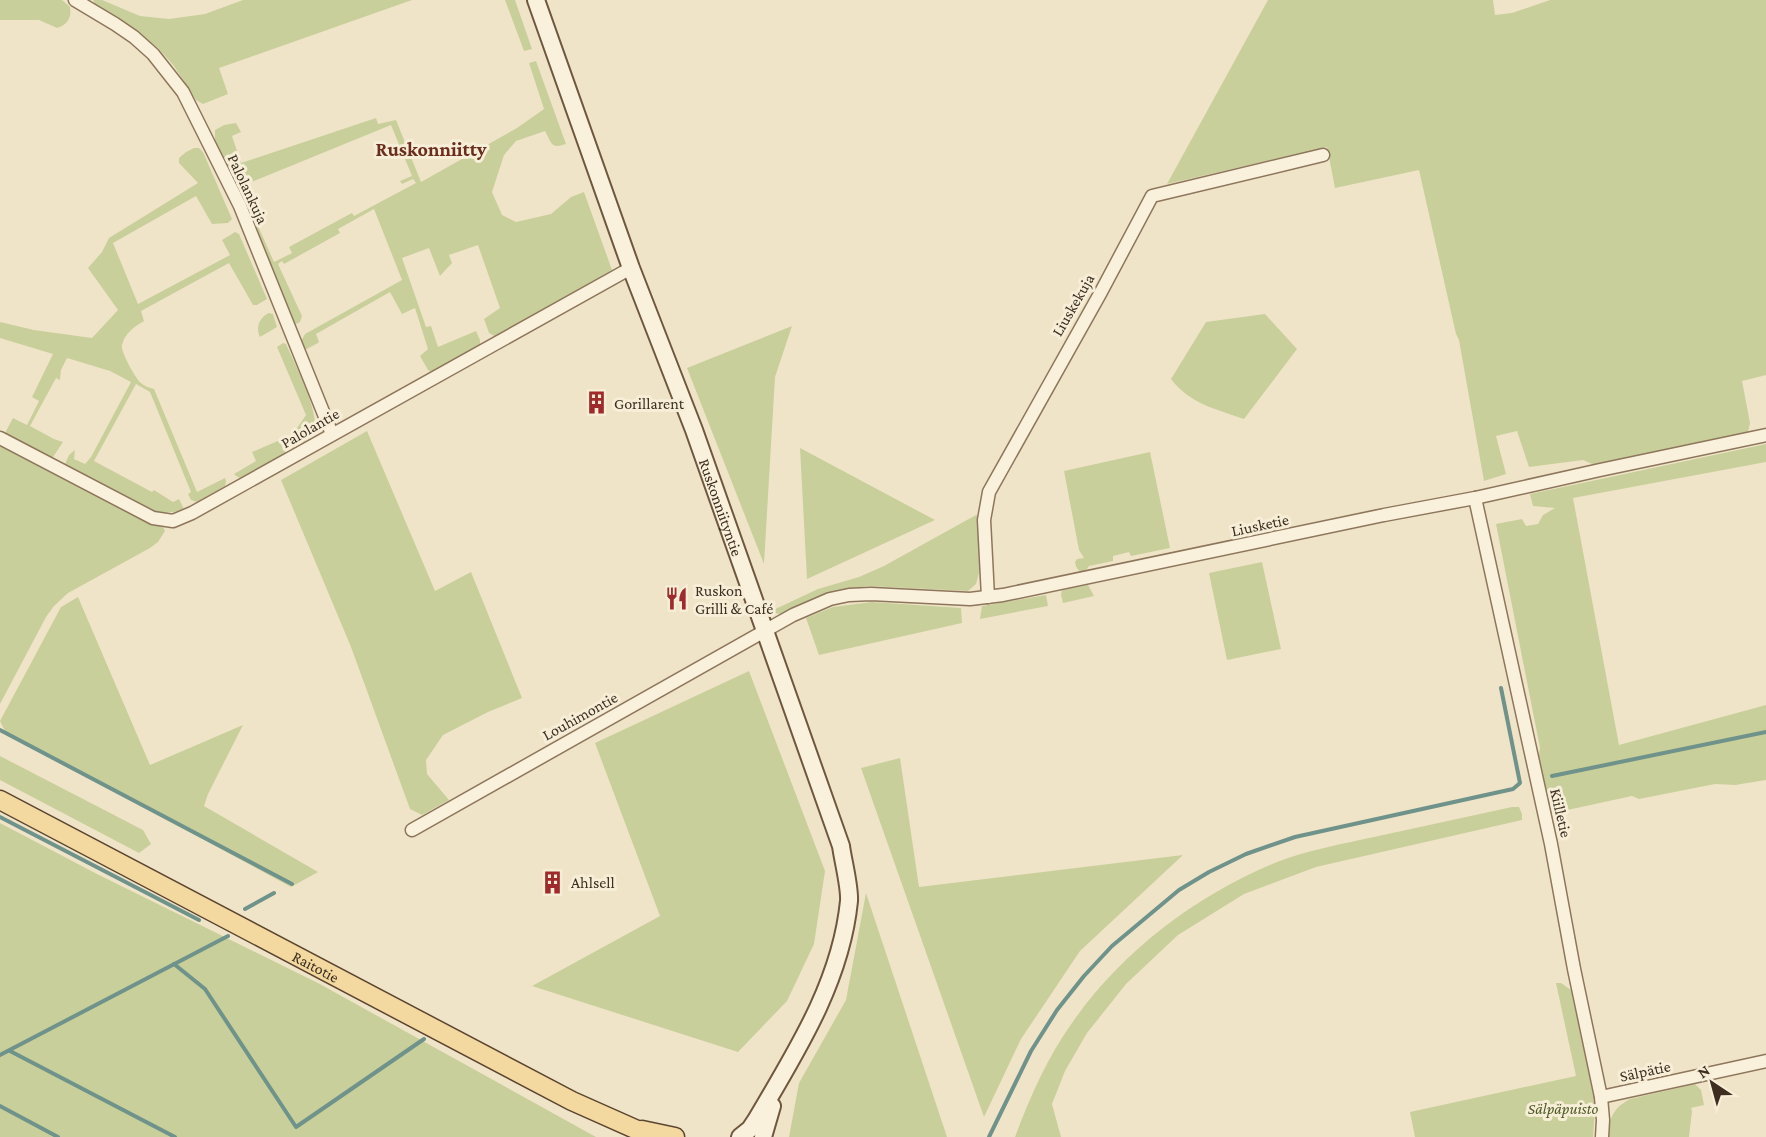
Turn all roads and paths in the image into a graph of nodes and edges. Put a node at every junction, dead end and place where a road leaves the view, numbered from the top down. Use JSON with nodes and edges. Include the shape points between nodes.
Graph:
{"nodes":[{"id":1,"x":75,"y":0,"type":"edge"},
{"id":2,"x":536,"y":0,"type":"edge"},
{"id":3,"x":1323,"y":155,"type":"dead end"},
{"id":4,"x":632,"y":268,"type":"junction"},
{"id":5,"x":332,"y":434,"type":"junction"},
{"id":6,"x":1766,"y":435,"type":"edge"},
{"id":7,"x":0,"y":438,"type":"edge"},
{"id":8,"x":1475,"y":498,"type":"junction"},
{"id":9,"x":988,"y":597,"type":"junction"},
{"id":10,"x":764,"y":631,"type":"junction"},
{"id":11,"x":0,"y":800,"type":"edge"},
{"id":12,"x":412,"y":830,"type":"dead end"},
{"id":13,"x":1766,"y":1061,"type":"edge"},
{"id":14,"x":778,"y":1082,"type":"junction"},
{"id":15,"x":1601,"y":1097,"type":"junction"},
{"id":16,"x":634,"y":1128,"type":"junction"},
{"id":17,"x":653,"y":1137,"type":"edge"},
{"id":18,"x":675,"y":1137,"type":"edge"},
{"id":19,"x":740,"y":1137,"type":"edge"},
{"id":20,"x":763,"y":1137,"type":"edge"},
{"id":21,"x":1602,"y":1137,"type":"edge"}],
"edges":[{"from":1,"to":5,"type":"street","name":"Palolankuja","via":[[134,37],[183,92],[240,206]]},
{"from":2,"to":4,"type":"street","name":"Ruskonniityntie"},
{"from":3,"to":9,"type":"street","name":"Liuskekuja","via":[[1152,196],[989,492],[984,520]]},
{"from":4,"to":5,"type":"street","name":"Palolantie"},
{"from":4,"to":10,"type":"street","name":"Ruskonniityntie"},
{"from":5,"to":7,"type":"street","name":"Palolantie","via":[[173,521],[153,518]]},
{"from":6,"to":8,"type":"street","name":"Liusketie"},
{"from":8,"to":9,"type":"street","name":"Liusketie"},
{"from":8,"to":15,"type":"street","name":"Kiilletie","via":[[1551,844]]},
{"from":9,"to":10,"type":"street","name":"Liusketie","via":[[849,595],[830,599]]},
{"from":10,"to":12,"type":"street","name":"Louhimontie"},
{"from":10,"to":14,"type":"street","name":"Ruskonniityntie","via":[[841,846],[849,898],[839,954],[831,975],[815,1016]]},
{"from":11,"to":16,"type":"main road","name":"Raitotie","via":[[572,1101]]},
{"from":13,"to":15,"type":"street","name":"Sälpätie"},
{"from":14,"to":19,"type":"street","name":"Ruskonniityntie","via":[[750,1129]]},
{"from":14,"to":20,"type":"street","name":"Ruskonniityntie"},
{"from":15,"to":21,"type":"street","name":"Kiilletie"},
{"from":16,"to":17,"type":"main road","name":"Raitotie"},
{"from":16,"to":18,"type":"main road","name":"Raitotie"}]}
